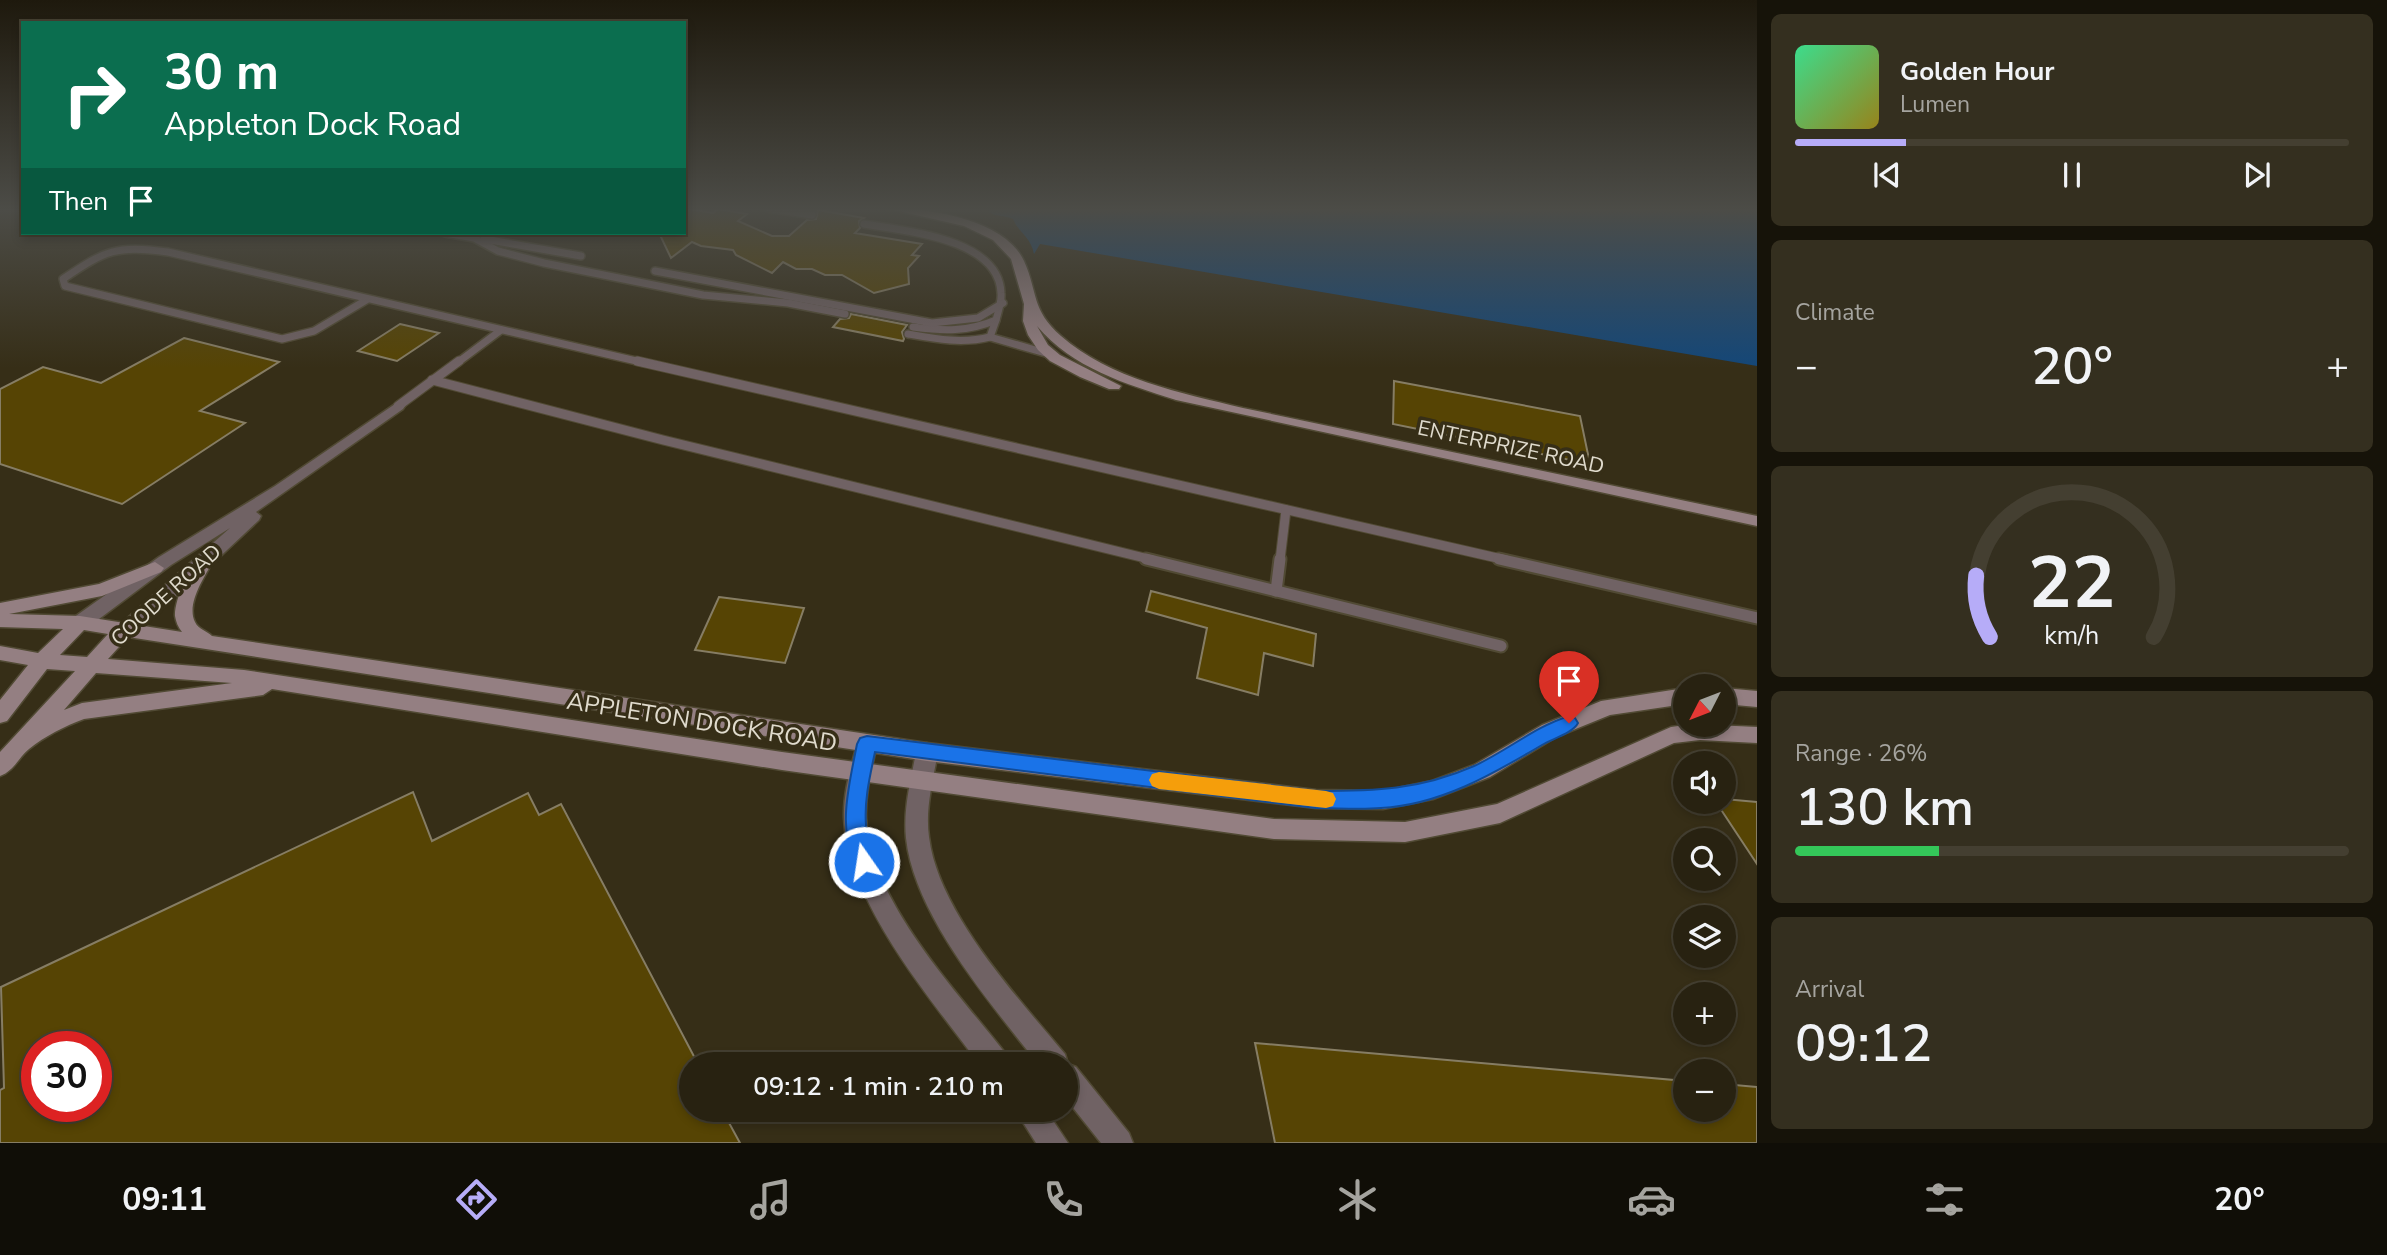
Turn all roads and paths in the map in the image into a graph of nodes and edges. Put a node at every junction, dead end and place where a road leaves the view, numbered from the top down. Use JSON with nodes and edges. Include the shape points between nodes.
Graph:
{"nodes":[{"id":1,"x":89,"y":261,"type":"edge"},
{"id":2,"x":202,"y":261,"type":"edge"},
{"id":3,"x":538,"y":261,"type":"edge"},
{"id":4,"x":986,"y":261,"type":"edge"},
{"id":5,"x":1017,"y":261,"type":"edge"},
{"id":6,"x":652,"y":274,"type":"dead end"},
{"id":7,"x":368,"y":299,"type":"junction"},
{"id":8,"x":1003,"y":303,"type":"junction"},
{"id":9,"x":1030,"y":304,"type":"junction"},
{"id":10,"x":842,"y":316,"type":"dead end"},
{"id":11,"x":996,"y":320,"type":"junction"},
{"id":12,"x":501,"y":330,"type":"junction"},
{"id":13,"x":990,"y":337,"type":"junction"},
{"id":14,"x":1049,"y":354,"type":"junction"},
{"id":15,"x":432,"y":380,"type":"junction"},
{"id":16,"x":398,"y":406,"type":"joint"},
{"id":17,"x":1256,"y":414,"type":"junction"},
{"id":18,"x":281,"y":489,"type":"junction"},
{"id":19,"x":1286,"y":510,"type":"junction"},
{"id":20,"x":1757,"y":521,"type":"edge"},
{"id":21,"x":203,"y":563,"type":"junction"},
{"id":22,"x":155,"y":568,"type":"junction"},
{"id":23,"x":1276,"y":591,"type":"junction"},
{"id":24,"x":0,"y":609,"type":"edge"},
{"id":25,"x":1757,"y":618,"type":"edge"},
{"id":26,"x":0,"y":620,"type":"edge"},
{"id":27,"x":80,"y":623,"type":"junction"},
{"id":28,"x":123,"y":630,"type":"junction"},
{"id":29,"x":208,"y":641,"type":"junction"},
{"id":30,"x":1501,"y":646,"type":"dead end"},
{"id":31,"x":0,"y":653,"type":"edge"},
{"id":32,"x":42,"y":661,"type":"junction"},
{"id":33,"x":92,"y":666,"type":"junction"},
{"id":34,"x":298,"y":686,"type":"junction"},
{"id":35,"x":1736,"y":697,"type":"edge"},
{"id":36,"x":1673,"y":698,"type":"edge"},
{"id":37,"x":1757,"y":699,"type":"edge"},
{"id":38,"x":0,"y":715,"type":"edge"},
{"id":39,"x":1757,"y":735,"type":"edge"},
{"id":40,"x":24,"y":742,"type":"junction"},
{"id":41,"x":867,"y":744,"type":"junction"},
{"id":42,"x":927,"y":752,"type":"junction"},
{"id":43,"x":0,"y":767,"type":"edge"},
{"id":44,"x":861,"y":772,"type":"junction"},
{"id":45,"x":922,"y":781,"type":"junction"},
{"id":46,"x":987,"y":1052,"type":"edge"},
{"id":47,"x":1046,"y":1052,"type":"edge"},
{"id":48,"x":1078,"y":1092,"type":"edge"},
{"id":49,"x":1038,"y":1122,"type":"edge"},
{"id":50,"x":1054,"y":1143,"type":"edge"},
{"id":51,"x":1119,"y":1143,"type":"edge"}],
"edges":[{"from":1,"to":7,"type":"lane","via":[[63,279],[65,286],[282,339],[314,331]]},
{"from":2,"to":7,"type":"lane"},
{"from":3,"to":10,"type":"lane","via":[[702,295]]},
{"from":4,"to":8,"type":"lane","via":[[1000,278]]},
{"from":5,"to":9,"type":"street","name":"ENTERPRIZE ROAD"},
{"from":6,"to":8,"type":"lane","via":[[932,323],[964,323],[989,316]]},
{"from":7,"to":12,"type":"lane"},
{"from":8,"to":11,"type":"lane"},
{"from":9,"to":14,"type":"street","name":"ENTERPRIZE ROAD","via":[[1027,318],[1032,334]]},
{"from":9,"to":17,"type":"street","name":"ENTERPRIZE ROAD","via":[[1060,341],[1087,362],[1143,384]]},
{"from":11,"to":13,"type":"lane"},
{"from":11,"to":13,"type":"lane","via":[[973,331],[910,330],[946,341],[975,342]]},
{"from":12,"to":15,"type":"lane"},
{"from":12,"to":19,"type":"lane"},
{"from":13,"to":14,"type":"lane"},
{"from":14,"to":17,"type":"street","name":"ENTERPRIZE ROAD","via":[[1076,372],[1120,388]]},
{"from":15,"to":16,"type":"lane"},
{"from":15,"to":23,"type":"lane"},
{"from":16,"to":18,"type":"street","name":"COODE ROAD"},
{"from":17,"to":20,"type":"street","name":"ENTERPRIZE ROAD"},
{"from":18,"to":21,"type":"street","name":"COODE ROAD"},
{"from":18,"to":22,"type":"street","name":"COODE ROAD"},
{"from":19,"to":23,"type":"lane"},
{"from":19,"to":25,"type":"lane"},
{"from":21,"to":28,"type":"street","name":"COODE ROAD"},
{"from":21,"to":29,"type":"street","via":[[183,609],[184,623],[193,635]]},
{"from":22,"to":24,"type":"street","via":[[102,590]]},
{"from":22,"to":27,"type":"street","name":"COODE ROAD"},
{"from":23,"to":30,"type":"lane"},
{"from":26,"to":27,"type":"street","name":"APPLETON DOCK ROAD"},
{"from":27,"to":28,"type":"street","name":"APPLETON DOCK ROAD"},
{"from":27,"to":32,"type":"street","name":"COODE ROAD"},
{"from":28,"to":29,"type":"street","name":"APPLETON DOCK ROAD"},
{"from":28,"to":33,"type":"street","name":"COODE ROAD"},
{"from":29,"to":41,"type":"street","name":"APPLETON DOCK ROAD"},
{"from":31,"to":32,"type":"street","name":"APPLETON DOCK ROAD"},
{"from":32,"to":33,"type":"street","name":"APPLETON DOCK ROAD"},
{"from":32,"to":38,"type":"street","name":"COODE ROAD"},
{"from":33,"to":34,"type":"street","name":"APPLETON DOCK ROAD","via":[[244,677]]},
{"from":33,"to":40,"type":"street","name":"COODE ROAD"},
{"from":34,"to":40,"type":"street","via":[[246,688],[82,711]]},
{"from":34,"to":44,"type":"street","name":"APPLETON DOCK ROAD"},
{"from":35,"to":37,"type":"street"},
{"from":36,"to":42,"type":"street","name":"APPLETON DOCK ROAD","via":[[1608,707],[1549,731],[1482,771],[1433,790],[1383,800],[1316,799]]},
{"from":39,"to":45,"type":"street","name":"APPLETON DOCK ROAD","via":[[1700,732],[1671,736],[1500,813],[1405,832],[1274,829]]},
{"from":40,"to":43,"type":"street","name":"COODE ROAD"},
{"from":41,"to":42,"type":"street","name":"APPLETON DOCK ROAD"},
{"from":41,"to":44,"type":"street"},
{"from":42,"to":45,"type":"street"},
{"from":44,"to":45,"type":"street","name":"APPLETON DOCK ROAD"},
{"from":44,"to":46,"type":"street","via":[[855,827],[884,908]]},
{"from":45,"to":47,"type":"street","via":[[918,847],[932,885],[956,932]]},
{"from":48,"to":51,"type":"street"},
{"from":49,"to":50,"type":"street"}]}
